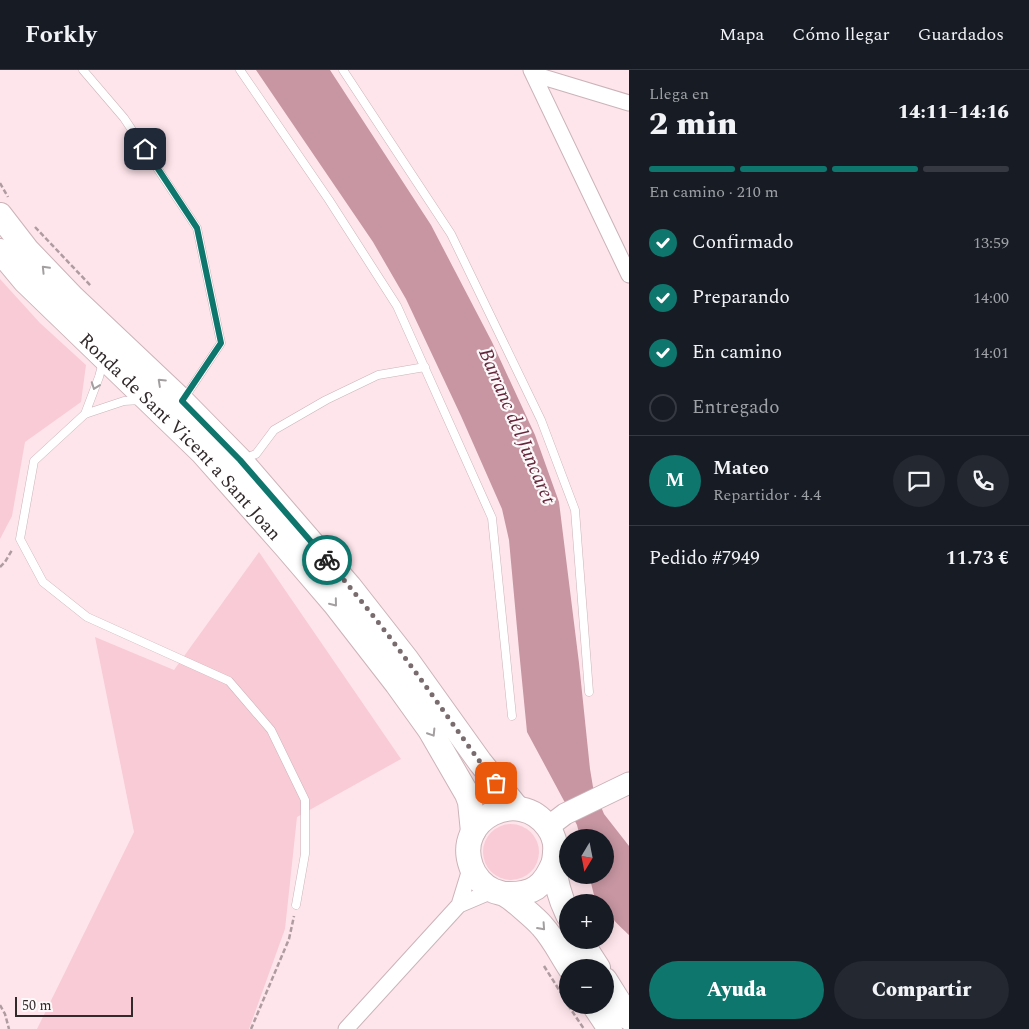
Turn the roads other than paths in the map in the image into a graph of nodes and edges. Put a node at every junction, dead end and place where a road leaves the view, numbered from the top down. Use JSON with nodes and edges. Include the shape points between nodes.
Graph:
{"nodes":[{"id":1,"x":83,"y":70,"type":"edge"},
{"id":2,"x":240,"y":70,"type":"edge"},
{"id":3,"x":343,"y":70,"type":"edge"},
{"id":4,"x":532,"y":72,"type":"edge"},
{"id":5,"x":629,"y":103,"type":"edge"},
{"id":6,"x":0,"y":216,"type":"edge"},
{"id":7,"x":0,"y":251,"type":"edge"},
{"id":8,"x":629,"y":275,"type":"edge"},
{"id":9,"x":104,"y":357,"type":"junction"},
{"id":10,"x":424,"y":367,"type":"junction"},
{"id":11,"x":148,"y":400,"type":"junction"},
{"id":12,"x":182,"y":401,"type":"junction"},
{"id":13,"x":85,"y":414,"type":"junction"},
{"id":14,"x":240,"y":460,"type":"junction"},
{"id":15,"x":589,"y":692,"type":"dead end"},
{"id":16,"x":512,"y":716,"type":"dead end"},
{"id":17,"x":629,"y":783,"type":"edge"},
{"id":18,"x":517,"y":808,"type":"junction"},
{"id":19,"x":556,"y":820,"type":"junction"},
{"id":20,"x":473,"y":832,"type":"junction"},
{"id":21,"x":554,"y":862,"type":"junction"},
{"id":22,"x":471,"y":866,"type":"junction"},
{"id":23,"x":499,"y":893,"type":"junction"},
{"id":24,"x":559,"y":896,"type":"edge"},
{"id":25,"x":296,"y":905,"type":"road end"},
{"id":26,"x":459,"y":905,"type":"junction"},
{"id":27,"x":564,"y":959,"type":"edge"},
{"id":28,"x":614,"y":994,"type":"edge"},
{"id":29,"x":600,"y":1014,"type":"edge"},
{"id":30,"x":629,"y":1018,"type":"edge"},
{"id":31,"x":346,"y":1029,"type":"edge"},
{"id":32,"x":610,"y":1029,"type":"edge"}],
"edges":[{"from":1,"to":12,"type":"lane","via":[[124,118],[197,228],[221,343]]},
{"from":2,"to":10,"type":"lane","via":[[397,306]]},
{"from":3,"to":15,"type":"lane","via":[[451,234],[541,420],[575,510]]},
{"from":4,"to":5,"type":"street"},
{"from":4,"to":8,"type":"street"},
{"from":12,"to":6,"type":"main road","name":"Ronda de Sant Vicent a Sant Joan","one_way":true,"via":[[73,298]]},
{"from":7,"to":9,"type":"main road","name":"Ronda de Sant Vicent a Sant Joan"},
{"from":9,"to":11,"type":"main road","name":"Ronda de Sant Vicent a Sant Joan"},
{"from":9,"to":13,"type":"lane","one_way":true},
{"from":10,"to":14,"type":"lane","via":[[378,375],[326,400],[274,430],[256,454]]},
{"from":10,"to":16,"type":"lane","via":[[492,518]]},
{"from":11,"to":13,"type":"lane","via":[[124,401]]},
{"from":11,"to":20,"type":"main road","name":"Ronda de Sant Vicent a Sant Joan","one_way":true,"via":[[202,452],[287,548],[396,684],[430,730],[467,794]]},
{"from":12,"to":14,"type":"main road","name":"Ronda de Sant Vicent a Sant Joan"},
{"from":13,"to":25,"type":"lane","via":[[34,461],[20,539],[43,582],[87,617],[229,681],[271,730],[306,800],[305,854]]},
{"from":14,"to":18,"type":"main road","name":"Ronda de Sant Vicent a Sant Joan","via":[[349,586]]},
{"from":17,"to":19,"type":"main road"},
{"from":18,"to":19,"type":"main road","name":"Ronda de Sant Vicent a Sant Joan","via":[[540,818]]},
{"from":18,"to":20,"type":"main road","via":[[491,813]]},
{"from":19,"to":21,"type":"main road"},
{"from":20,"to":22,"type":"main road","name":"Ronda de Sant Vicent a Sant Joan","via":[[468,845]]},
{"from":21,"to":23,"type":"main road","via":[[541,884],[530,891],[518,895]]},
{"from":21,"to":24,"type":"main road"},
{"from":22,"to":23,"type":"main road","via":[[481,883]]},
{"from":22,"to":26,"type":"street"},
{"from":23,"to":26,"type":"street"},
{"from":23,"to":27,"type":"main road","one_way":true,"via":[[542,926]]},
{"from":26,"to":31,"type":"street"},
{"from":28,"to":30,"type":"main road"},
{"from":29,"to":32,"type":"main road"}]}
